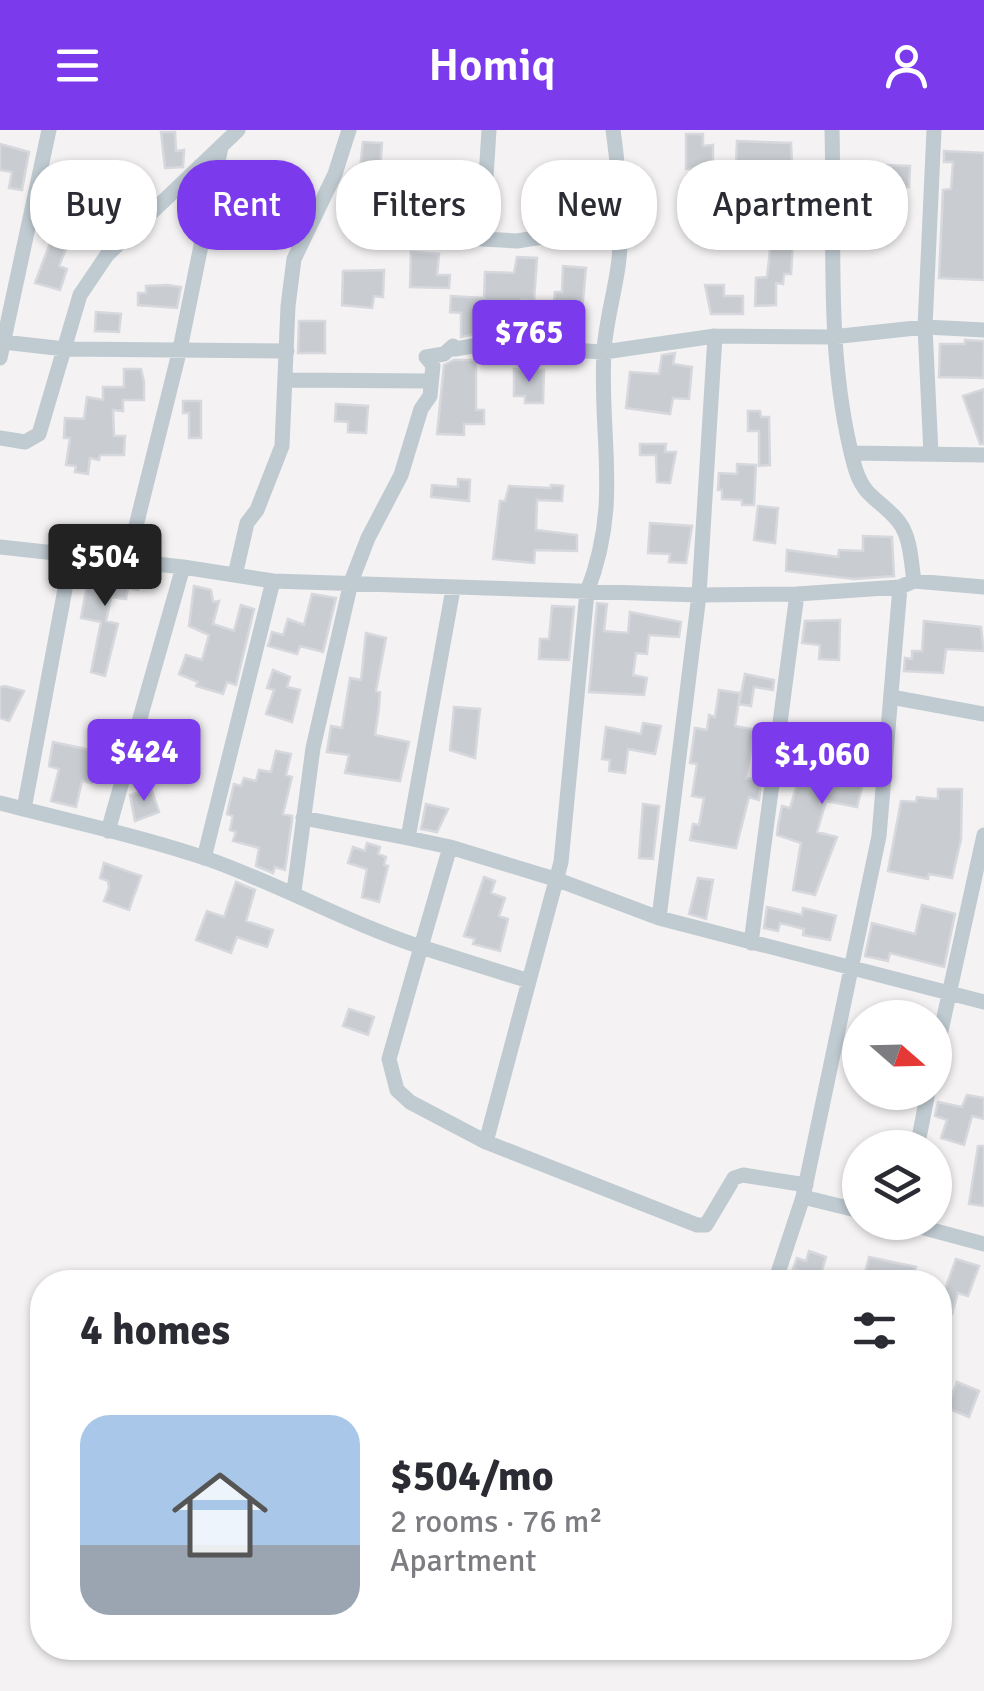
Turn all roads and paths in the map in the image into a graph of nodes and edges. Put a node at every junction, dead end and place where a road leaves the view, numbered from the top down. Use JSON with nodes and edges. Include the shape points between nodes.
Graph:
{"nodes":[{"id":1,"x":49,"y":130,"type":"edge"},
{"id":2,"x":238,"y":130,"type":"edge"},
{"id":3,"x":350,"y":130,"type":"edge"},
{"id":4,"x":489,"y":130,"type":"edge"},
{"id":5,"x":832,"y":130,"type":"edge"},
{"id":6,"x":934,"y":130,"type":"edge"},
{"id":7,"x":617,"y":134,"type":"edge"},
{"id":8,"x":222,"y":148,"type":"junction"},
{"id":9,"x":618,"y":160,"type":"edge"},
{"id":10,"x":521,"y":241,"type":"edge"},
{"id":11,"x":618,"y":250,"type":"edge"},
{"id":12,"x":925,"y":327,"type":"junction"},
{"id":13,"x":984,"y":330,"type":"edge"},
{"id":14,"x":715,"y":336,"type":"junction"},
{"id":15,"x":832,"y":337,"type":"junction"},
{"id":16,"x":66,"y":349,"type":"junction"},
{"id":17,"x":180,"y":349,"type":"junction"},
{"id":18,"x":2,"y":350,"type":"edge"},
{"id":19,"x":287,"y":352,"type":"junction"},
{"id":20,"x":604,"y":352,"type":"junction"},
{"id":21,"x":287,"y":380,"type":"junction"},
{"id":22,"x":430,"y":382,"type":"junction"},
{"id":23,"x":0,"y":438,"type":"edge"},
{"id":24,"x":851,"y":453,"type":"junction"},
{"id":25,"x":932,"y":454,"type":"junction"},
{"id":26,"x":984,"y":455,"type":"edge"},
{"id":27,"x":0,"y":548,"type":"edge"},
{"id":28,"x":71,"y":557,"type":"junction"},
{"id":29,"x":127,"y":562,"type":"junction"},
{"id":30,"x":183,"y":567,"type":"junction"},
{"id":31,"x":235,"y":574,"type":"junction"},
{"id":32,"x":273,"y":582,"type":"junction"},
{"id":33,"x":352,"y":582,"type":"junction"},
{"id":34,"x":907,"y":584,"type":"junction"},
{"id":35,"x":984,"y":587,"type":"edge"},
{"id":36,"x":453,"y":589,"type":"junction"},
{"id":37,"x":587,"y":592,"type":"junction"},
{"id":38,"x":797,"y":594,"type":"junction"},
{"id":39,"x":699,"y":596,"type":"junction"},
{"id":40,"x":891,"y":697,"type":"junction"},
{"id":41,"x":984,"y":714,"type":"edge"},
{"id":42,"x":0,"y":803,"type":"edge"},
{"id":43,"x":24,"y":809,"type":"junction"},
{"id":44,"x":303,"y":818,"type":"junction"},
{"id":45,"x":108,"y":830,"type":"junction"},
{"id":46,"x":984,"y":835,"type":"edge"},
{"id":47,"x":408,"y":838,"type":"junction"},
{"id":48,"x":450,"y":847,"type":"junction"},
{"id":49,"x":204,"y":858,"type":"junction"},
{"id":50,"x":558,"y":880,"type":"junction"},
{"id":51,"x":294,"y":892,"type":"junction"},
{"id":52,"x":659,"y":918,"type":"junction"},
{"id":53,"x":751,"y":943,"type":"junction"},
{"id":54,"x":421,"y":948,"type":"junction"},
{"id":55,"x":850,"y":970,"type":"junction"},
{"id":56,"x":529,"y":981,"type":"junction"},
{"id":57,"x":948,"y":993,"type":"junction"},
{"id":58,"x":947,"y":1000,"type":"edge"},
{"id":59,"x":984,"y":1002,"type":"edge"},
{"id":60,"x":486,"y":1142,"type":"junction"},
{"id":61,"x":804,"y":1191,"type":"junction"},
{"id":62,"x":842,"y":1205,"type":"edge"},
{"id":63,"x":952,"y":1235,"type":"edge"},
{"id":64,"x":984,"y":1244,"type":"edge"},
{"id":65,"x":779,"y":1270,"type":"edge"}],
"edges":[{"from":1,"to":18,"type":"street"},
{"from":2,"to":8,"type":"street"},
{"from":3,"to":19,"type":"street","via":[[294,260]]},
{"from":4,"to":10,"type":"street","via":[[482,239]]},
{"from":5,"to":15,"type":"street"},
{"from":6,"to":12,"type":"street"},
{"from":7,"to":9,"type":"street"},
{"from":8,"to":16,"type":"street","via":[[107,255],[80,295]]},
{"from":8,"to":17,"type":"street"},
{"from":11,"to":20,"type":"street"},
{"from":12,"to":13,"type":"street"},
{"from":12,"to":15,"type":"street"},
{"from":12,"to":25,"type":"street"},
{"from":14,"to":15,"type":"street"},
{"from":14,"to":20,"type":"street"},
{"from":14,"to":39,"type":"street"},
{"from":15,"to":24,"type":"street"},
{"from":16,"to":17,"type":"street"},
{"from":16,"to":18,"type":"street"},
{"from":16,"to":23,"type":"street","via":[[39,434],[25,442]]},
{"from":17,"to":19,"type":"street"},
{"from":17,"to":29,"type":"street"},
{"from":19,"to":21,"type":"street"},
{"from":20,"to":22,"type":"street","via":[[453,346],[426,357]]},
{"from":20,"to":37,"type":"street","via":[[608,510]]},
{"from":21,"to":22,"type":"street"},
{"from":21,"to":31,"type":"street","via":[[282,446],[247,523]]},
{"from":22,"to":33,"type":"street","via":[[401,475]]},
{"from":24,"to":25,"type":"street"},
{"from":24,"to":34,"type":"street","via":[[859,484],[907,536]]},
{"from":25,"to":26,"type":"street"},
{"from":27,"to":28,"type":"street"},
{"from":28,"to":29,"type":"street"},
{"from":28,"to":43,"type":"street"},
{"from":29,"to":30,"type":"street"},
{"from":30,"to":31,"type":"street"},
{"from":30,"to":45,"type":"street"},
{"from":31,"to":32,"type":"street"},
{"from":32,"to":33,"type":"street"},
{"from":32,"to":49,"type":"street"},
{"from":33,"to":36,"type":"street"},
{"from":33,"to":44,"type":"street"},
{"from":34,"to":35,"type":"street"},
{"from":34,"to":38,"type":"street"},
{"from":34,"to":40,"type":"street"},
{"from":36,"to":37,"type":"street"},
{"from":36,"to":47,"type":"street"},
{"from":37,"to":39,"type":"street"},
{"from":37,"to":50,"type":"street"},
{"from":38,"to":39,"type":"street"},
{"from":38,"to":53,"type":"street"},
{"from":39,"to":52,"type":"street"},
{"from":40,"to":41,"type":"street"},
{"from":40,"to":55,"type":"street","via":[[879,836]]},
{"from":42,"to":43,"type":"street"},
{"from":43,"to":45,"type":"street"},
{"from":44,"to":47,"type":"street"},
{"from":44,"to":51,"type":"street"},
{"from":45,"to":49,"type":"street"},
{"from":46,"to":57,"type":"street"},
{"from":47,"to":48,"type":"street"},
{"from":48,"to":50,"type":"street"},
{"from":48,"to":54,"type":"street"},
{"from":49,"to":51,"type":"street"},
{"from":50,"to":52,"type":"street"},
{"from":50,"to":56,"type":"street"},
{"from":51,"to":54,"type":"street"},
{"from":52,"to":53,"type":"street"},
{"from":53,"to":55,"type":"street"},
{"from":54,"to":56,"type":"street"},
{"from":54,"to":60,"type":"street","via":[[389,1059],[391,1076],[410,1102]]},
{"from":55,"to":57,"type":"street"},
{"from":55,"to":61,"type":"street"},
{"from":56,"to":60,"type":"street"},
{"from":57,"to":58,"type":"street"},
{"from":57,"to":59,"type":"street"},
{"from":60,"to":61,"type":"street","via":[[697,1225],[712,1218],[734,1178],[743,1175]]},
{"from":61,"to":62,"type":"street"},
{"from":61,"to":65,"type":"street"},
{"from":63,"to":64,"type":"street"}]}
